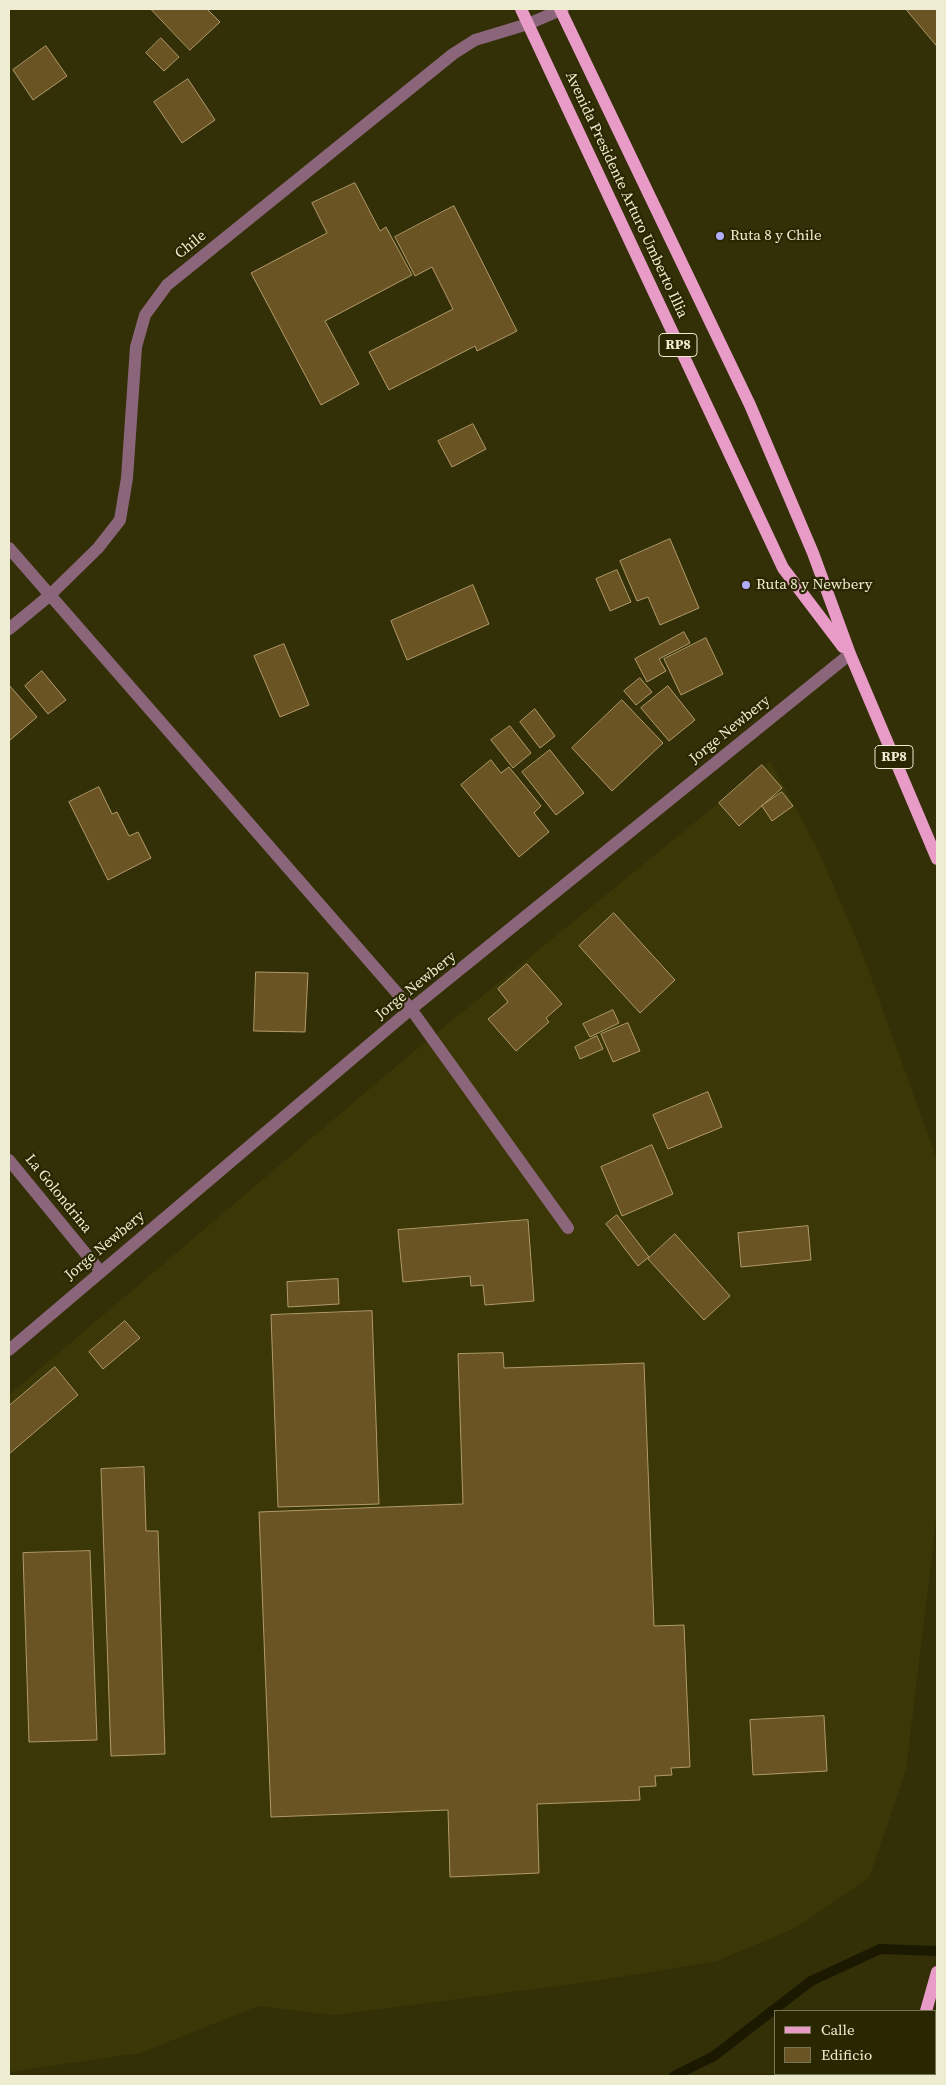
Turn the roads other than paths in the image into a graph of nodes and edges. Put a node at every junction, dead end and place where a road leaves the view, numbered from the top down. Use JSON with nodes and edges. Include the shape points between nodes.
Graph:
{"nodes":[{"id":1,"x":521,"y":9,"type":"edge"},
{"id":2,"x":561,"y":9,"type":"edge"},
{"id":3,"x":528,"y":24,"type":"junction"},
{"id":4,"x":9,"y":548,"type":"edge"},
{"id":5,"x":48,"y":596,"type":"junction"},
{"id":6,"x":9,"y":629,"type":"edge"},
{"id":7,"x":850,"y":654,"type":"junction"},
{"id":8,"x":937,"y":859,"type":"edge"},
{"id":9,"x":411,"y":1010,"type":"junction"},
{"id":10,"x":9,"y":1160,"type":"edge"},
{"id":11,"x":568,"y":1228,"type":"dead end"},
{"id":12,"x":100,"y":1271,"type":"junction"},
{"id":13,"x":9,"y":1350,"type":"edge"},
{"id":14,"x":937,"y":1972,"type":"edge"},
{"id":15,"x":926,"y":2010,"type":"edge"}],
"edges":[{"from":1,"to":3,"type":"main road","name":"Avenida Presidente Arturo Umberto Illia","number":"RP8"},
{"from":2,"to":3,"type":"street","name":"Chile"},
{"from":2,"to":7,"type":"main road","name":"Avenida Presidente Arturo Umberto Illia","number":"RP8","via":[[750,405],[813,553]]},
{"from":3,"to":5,"type":"street","name":"Chile","via":[[474,40],[453,54],[167,285],[145,315],[136,347],[127,478],[120,520],[98,548]]},
{"from":3,"to":7,"type":"main road","name":"Avenida Presidente Arturo Umberto Illia","number":"RP8","via":[[782,568]]},
{"from":4,"to":5,"type":"street"},
{"from":5,"to":6,"type":"street","name":"Chile"},
{"from":5,"to":9,"type":"street"},
{"from":7,"to":8,"type":"main road","name":"Avenida Presidente Arturo Umberto Illia","number":"RP8"},
{"from":7,"to":9,"type":"street","name":"Jorge Newbery"},
{"from":9,"to":11,"type":"street"},
{"from":9,"to":12,"type":"street","name":"Jorge Newbery"},
{"from":10,"to":12,"type":"street","name":"La Golondrina"},
{"from":12,"to":13,"type":"street","name":"Jorge Newbery"},
{"from":14,"to":15,"type":"main road"}]}
